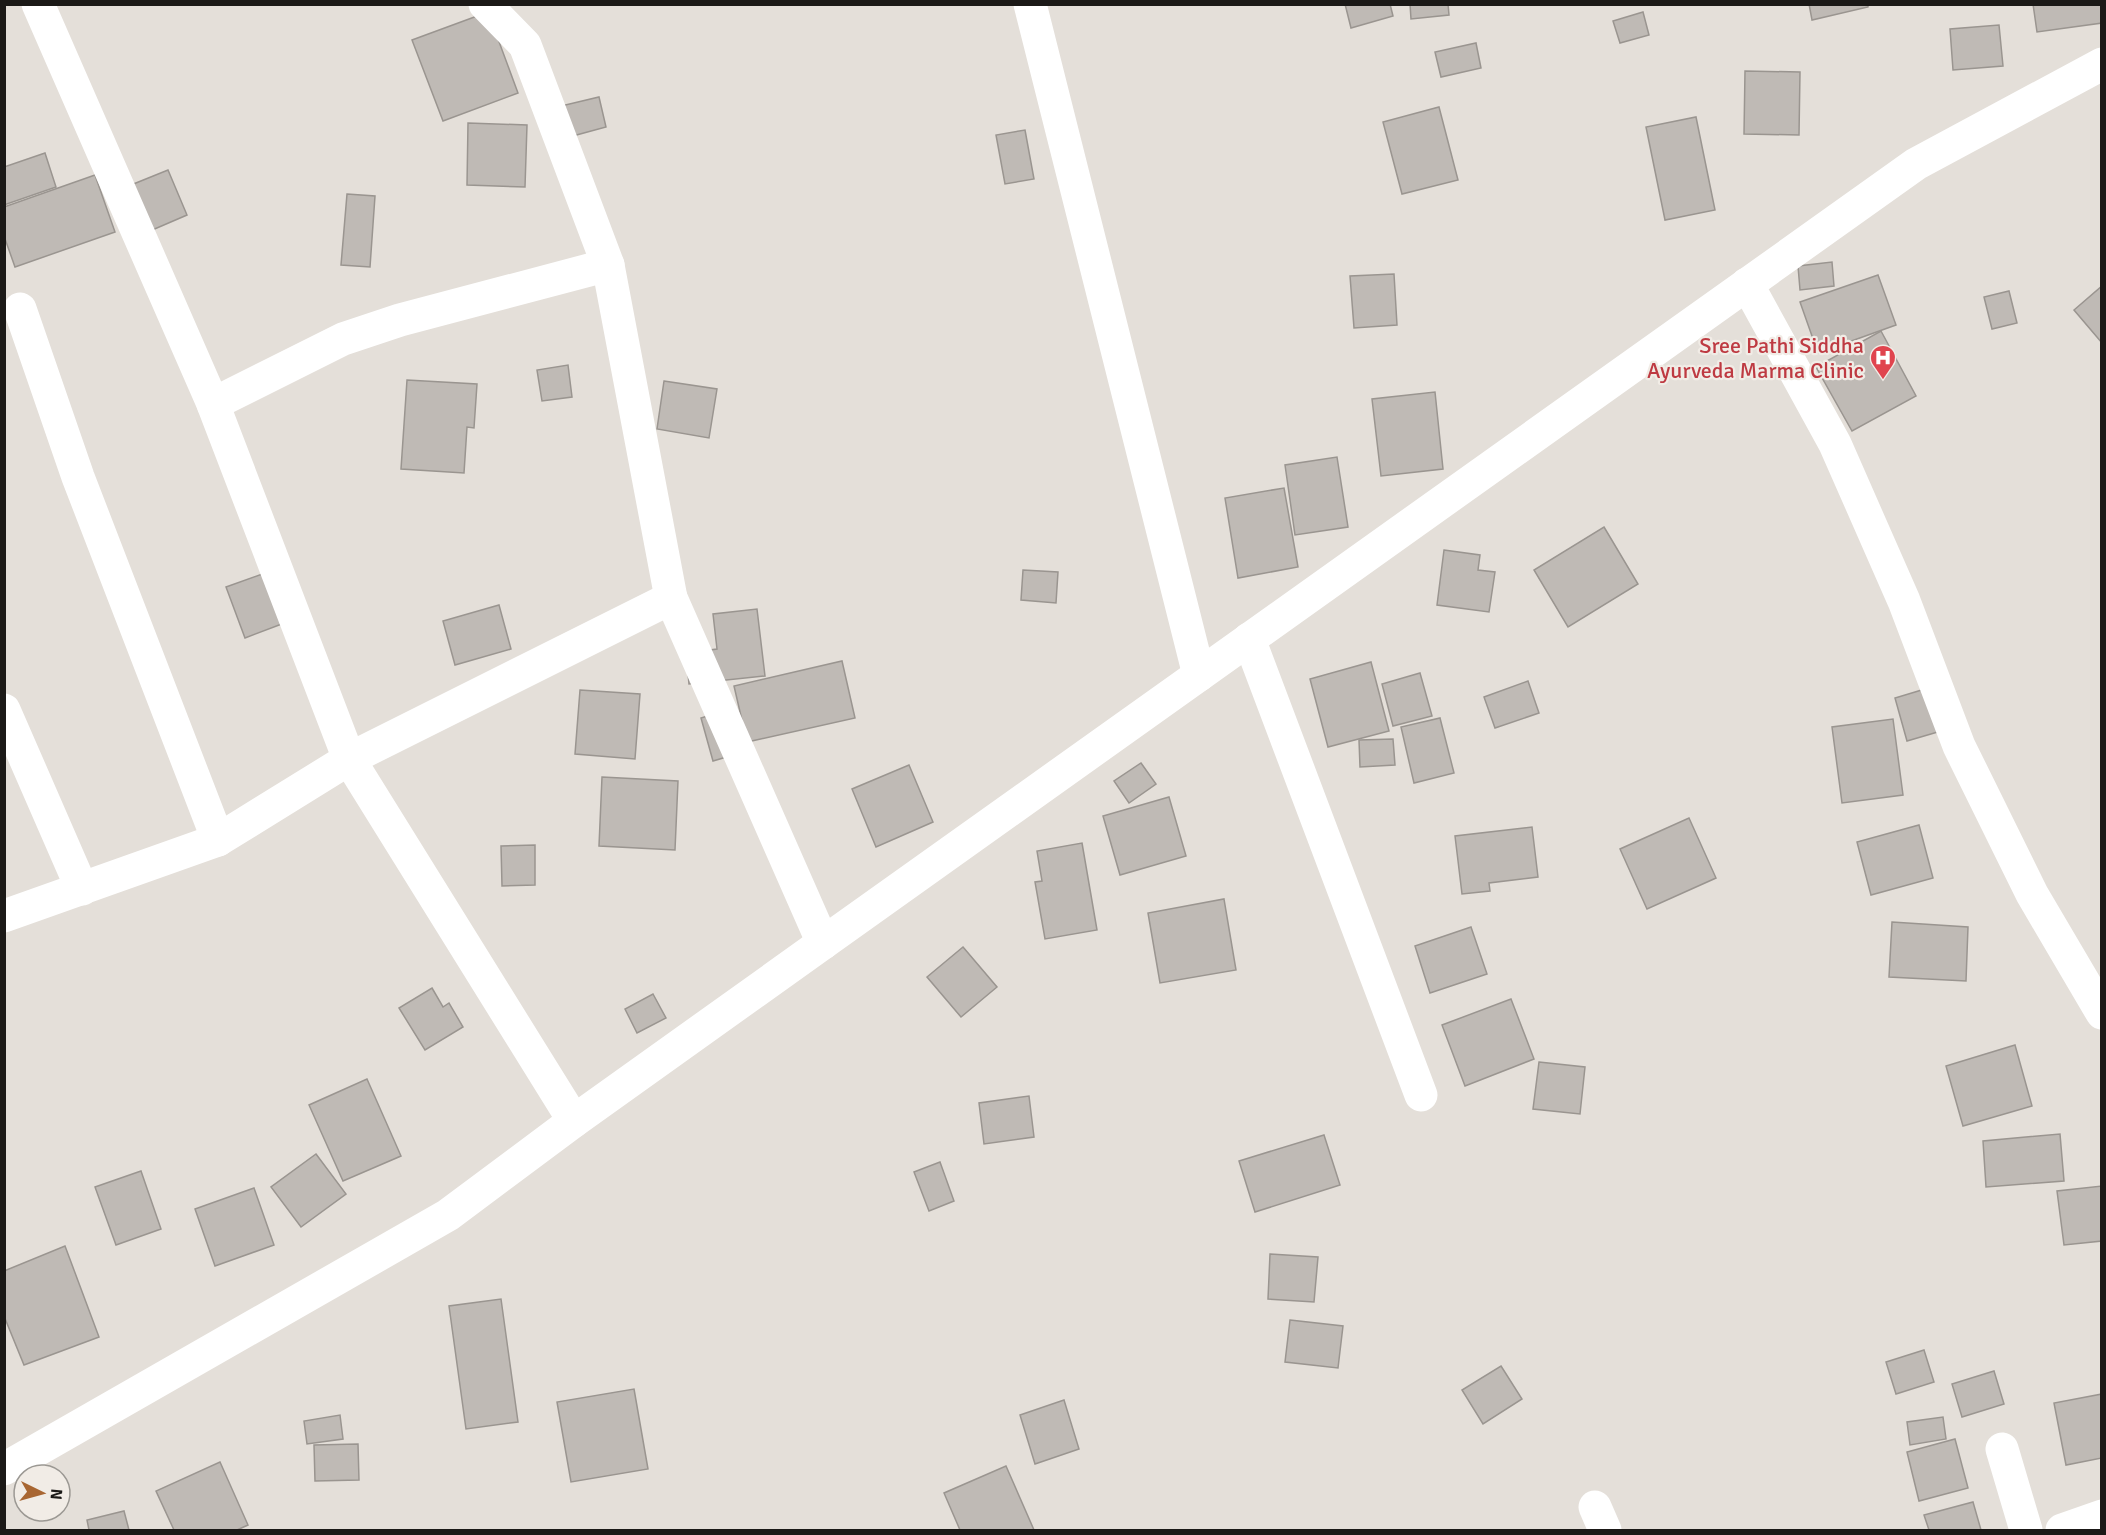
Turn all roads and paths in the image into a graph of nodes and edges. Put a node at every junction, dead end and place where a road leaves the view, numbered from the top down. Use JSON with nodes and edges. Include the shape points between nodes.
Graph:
{"nodes":[{"id":1,"x":38,"y":4,"type":"edge"},
{"id":2,"x":485,"y":4,"type":"edge"},
{"id":3,"x":1030,"y":4,"type":"edge"},
{"id":4,"x":2102,"y":64,"type":"edge"},
{"id":5,"x":608,"y":266,"type":"junction"},
{"id":6,"x":1747,"y":284,"type":"junction"},
{"id":7,"x":20,"y":309,"type":"dead end"},
{"id":8,"x":213,"y":404,"type":"junction"},
{"id":9,"x":671,"y":598,"type":"junction"},
{"id":10,"x":1249,"y":639,"type":"junction"},
{"id":11,"x":1199,"y":675,"type":"junction"},
{"id":12,"x":4,"y":710,"type":"edge"},
{"id":13,"x":349,"y":759,"type":"junction"},
{"id":14,"x":218,"y":840,"type":"junction"},
{"id":15,"x":82,"y":889,"type":"junction"},
{"id":16,"x":4,"y":916,"type":"edge"},
{"id":17,"x":823,"y":943,"type":"junction"},
{"id":18,"x":2102,"y":1013,"type":"edge"},
{"id":19,"x":1420,"y":1095,"type":"dead end"},
{"id":20,"x":574,"y":1121,"type":"junction"},
{"id":21,"x":2002,"y":1449,"type":"dead end"},
{"id":22,"x":4,"y":1469,"type":"edge"},
{"id":23,"x":2102,"y":1516,"type":"edge"},
{"id":24,"x":2026,"y":1530,"type":"edge"},
{"id":25,"x":2062,"y":1530,"type":"edge"}],
"edges":[{"from":1,"to":8,"type":"street"},
{"from":2,"to":5,"type":"street","via":[[525,45]]},
{"from":3,"to":11,"type":"street"},
{"from":4,"to":6,"type":"street","via":[[1916,164]]},
{"from":5,"to":8,"type":"street","via":[[400,320],[343,339]]},
{"from":5,"to":9,"type":"street"},
{"from":6,"to":10,"type":"street"},
{"from":6,"to":18,"type":"street","via":[[1835,444],[1904,601],[1959,746],[2032,894]]},
{"from":7,"to":14,"type":"street","via":[[78,477]]},
{"from":8,"to":13,"type":"street"},
{"from":9,"to":13,"type":"street"},
{"from":9,"to":17,"type":"street"},
{"from":10,"to":11,"type":"street"},
{"from":10,"to":19,"type":"street"},
{"from":11,"to":17,"type":"street"},
{"from":12,"to":15,"type":"street"},
{"from":13,"to":14,"type":"street"},
{"from":13,"to":20,"type":"street"},
{"from":14,"to":15,"type":"street"},
{"from":15,"to":16,"type":"street"},
{"from":17,"to":20,"type":"street"},
{"from":20,"to":22,"type":"street","via":[[448,1215]]},
{"from":21,"to":24,"type":"street"},
{"from":23,"to":25,"type":"street"}]}
